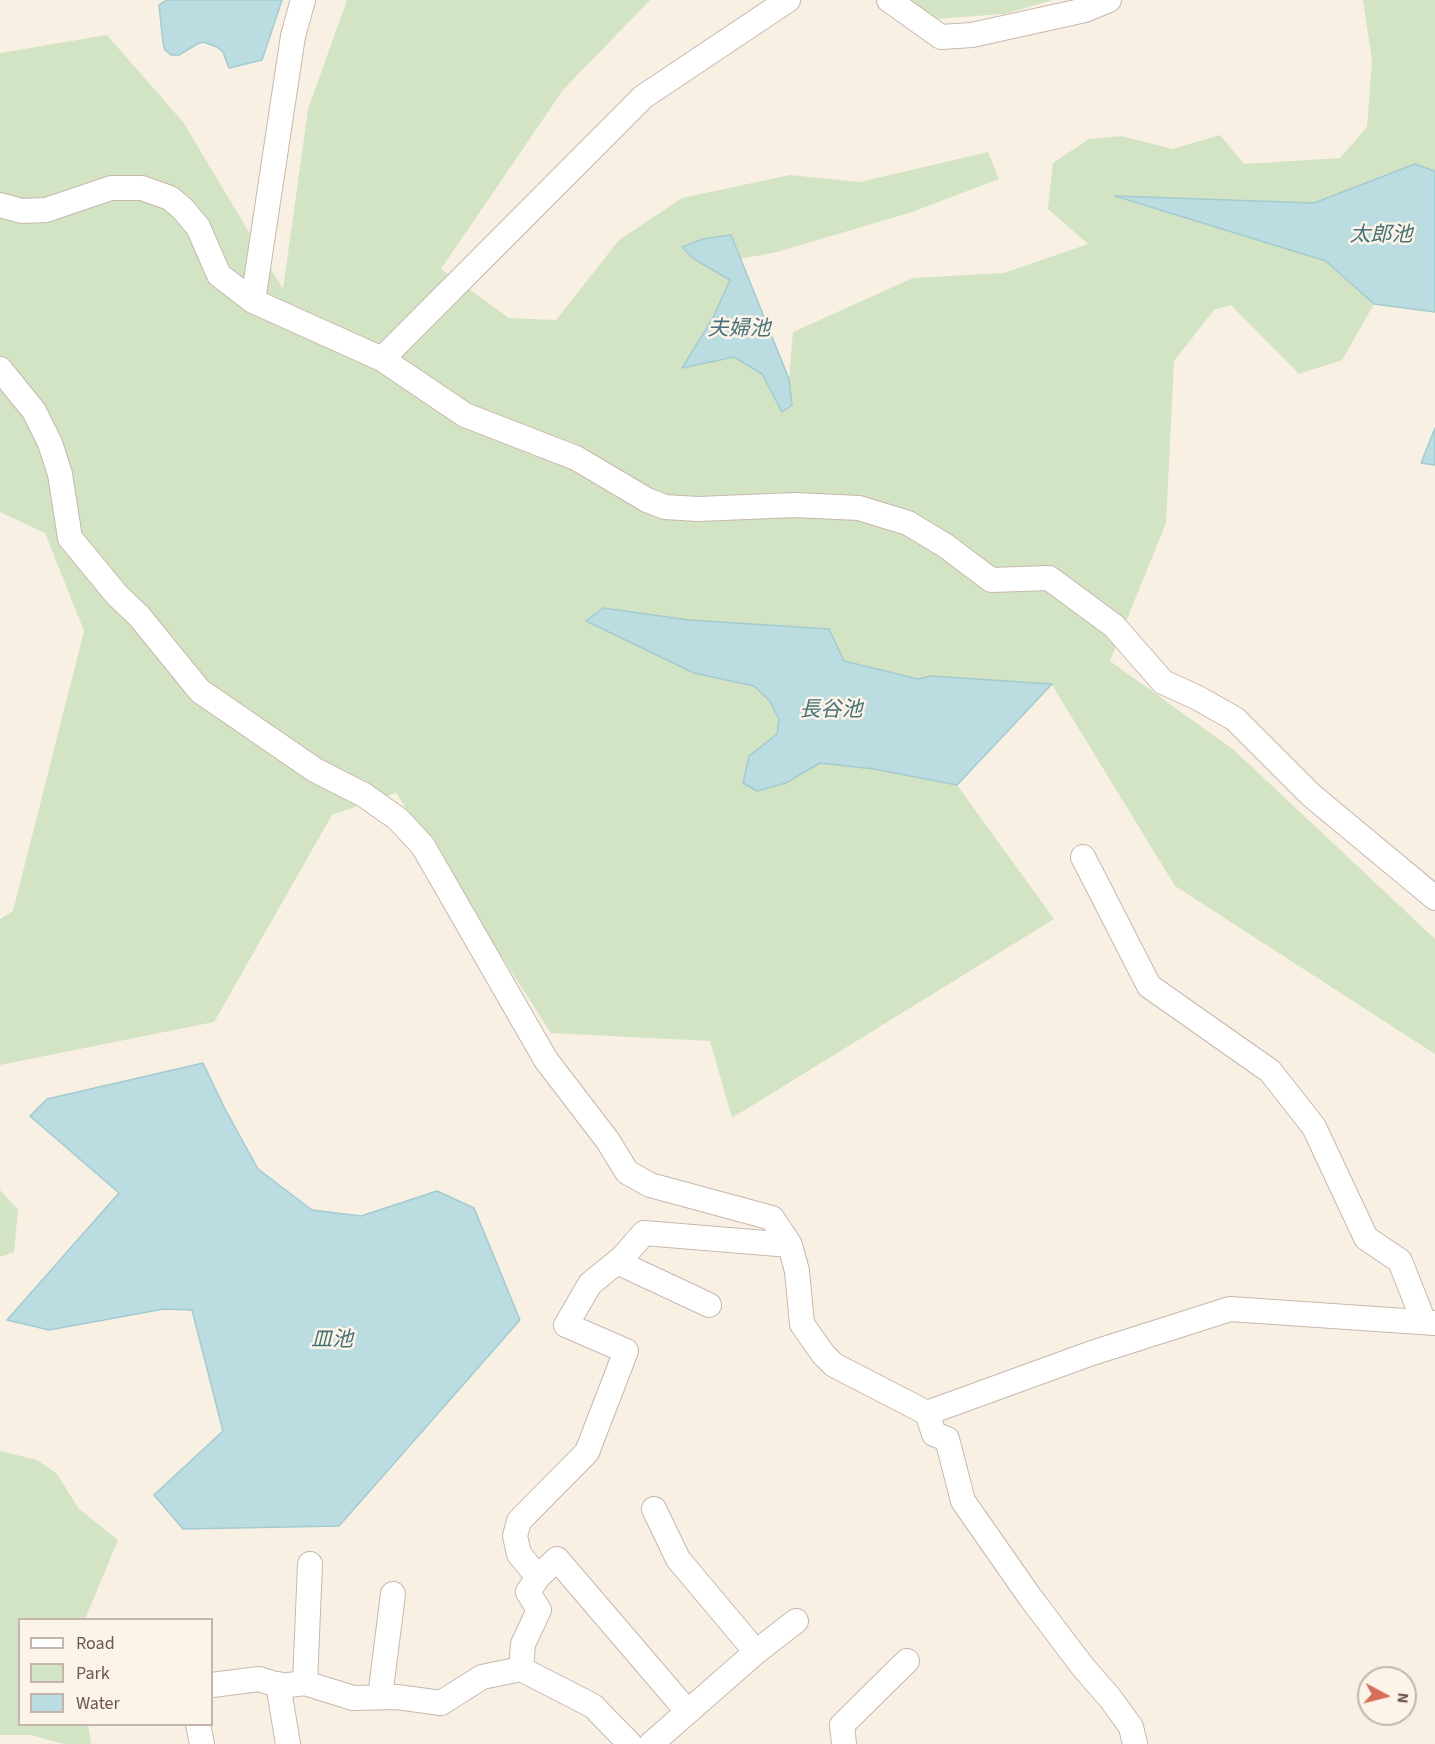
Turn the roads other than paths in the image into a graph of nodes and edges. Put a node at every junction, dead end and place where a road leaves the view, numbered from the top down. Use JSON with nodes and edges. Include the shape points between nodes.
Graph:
{"nodes":[{"id":1,"x":303,"y":0,"type":"edge"},
{"id":2,"x":788,"y":0,"type":"edge"},
{"id":3,"x":889,"y":0,"type":"edge"},
{"id":4,"x":1109,"y":0,"type":"edge"},
{"id":5,"x":0,"y":206,"type":"edge"},
{"id":6,"x":253,"y":301,"type":"junction"},
{"id":7,"x":382,"y":359,"type":"junction"},
{"id":8,"x":0,"y":369,"type":"edge"},
{"id":9,"x":1083,"y":857,"type":"dead end"},
{"id":10,"x":1435,"y":898,"type":"edge"},
{"id":11,"x":790,"y":1245,"type":"junction"},
{"id":12,"x":617,"y":1262,"type":"junction"},
{"id":13,"x":708,"y":1305,"type":"dead end"},
{"id":14,"x":1430,"y":1322,"type":"edge"},
{"id":15,"x":927,"y":1413,"type":"junction"},
{"id":16,"x":654,"y":1509,"type":"dead end"},
{"id":17,"x":310,"y":1564,"type":"dead end"},
{"id":18,"x":538,"y":1577,"type":"junction"},
{"id":19,"x":393,"y":1594,"type":"dead end"},
{"id":20,"x":796,"y":1621,"type":"dead end"},
{"id":21,"x":756,"y":1652,"type":"junction"},
{"id":22,"x":907,"y":1661,"type":"dead end"},
{"id":23,"x":521,"y":1669,"type":"junction"},
{"id":24,"x":278,"y":1683,"type":"junction"},
{"id":25,"x":305,"y":1683,"type":"junction"},
{"id":26,"x":213,"y":1685,"type":"edge"},
{"id":27,"x":380,"y":1697,"type":"junction"},
{"id":28,"x":687,"y":1711,"type":"junction"},
{"id":29,"x":198,"y":1726,"type":"edge"},
{"id":30,"x":202,"y":1744,"type":"edge"},
{"id":31,"x":288,"y":1744,"type":"edge"},
{"id":32,"x":630,"y":1744,"type":"edge"},
{"id":33,"x":651,"y":1744,"type":"edge"},
{"id":34,"x":844,"y":1744,"type":"edge"},
{"id":35,"x":1135,"y":1744,"type":"edge"}],
"edges":[{"from":1,"to":6,"type":"street","via":[[293,36]]},
{"from":2,"to":7,"type":"street","via":[[643,97]]},
{"from":3,"to":4,"type":"street","via":[[941,37],[972,35],[1084,10]]},
{"from":5,"to":6,"type":"street","via":[[22,211],[46,210],[111,188],[142,188],[170,198],[198,227],[219,275]]},
{"from":6,"to":7,"type":"street"},
{"from":7,"to":10,"type":"street","via":[[465,415],[576,458],[665,507],[859,508],[908,523],[991,580],[1049,578],[1114,626],[1163,682],[1235,719],[1311,795]]},
{"from":8,"to":11,"type":"street","via":[[34,411],[50,443],[60,474],[70,538],[200,691],[315,770],[364,795],[399,819],[423,846],[546,1060],[627,1172],[650,1185],[771,1218]]},
{"from":9,"to":14,"type":"street","via":[[1149,986],[1270,1071],[1314,1127],[1366,1238],[1400,1261]]},
{"from":11,"to":12,"type":"street","via":[[644,1233]]},
{"from":11,"to":15,"type":"street","via":[[797,1271],[802,1324],[823,1354],[834,1365]]},
{"from":12,"to":13,"type":"street"},
{"from":12,"to":18,"type":"street","via":[[590,1284],[566,1325],[626,1351],[587,1452],[519,1521],[515,1536],[519,1554]]},
{"from":14,"to":15,"type":"street","via":[[1230,1309],[1092,1353]]},
{"from":15,"to":35,"type":"street","via":[[934,1434],[947,1439],[963,1502],[1030,1597],[1131,1727]]},
{"from":16,"to":21,"type":"street","via":[[678,1559]]},
{"from":17,"to":25,"type":"street"},
{"from":18,"to":23,"type":"street","via":[[528,1592],[539,1610],[523,1644]]},
{"from":18,"to":28,"type":"street","via":[[557,1559]]},
{"from":19,"to":27,"type":"street"},
{"from":20,"to":21,"type":"street"},
{"from":21,"to":28,"type":"street"},
{"from":22,"to":34,"type":"street","via":[[842,1725]]},
{"from":23,"to":27,"type":"street","via":[[482,1677],[441,1702]]},
{"from":23,"to":32,"type":"street","via":[[593,1706]]},
{"from":24,"to":25,"type":"street"},
{"from":24,"to":26,"type":"street","via":[[259,1679]]},
{"from":24,"to":31,"type":"street"},
{"from":25,"to":27,"type":"street","via":[[353,1698]]},
{"from":28,"to":33,"type":"street"},
{"from":29,"to":30,"type":"street"}]}
